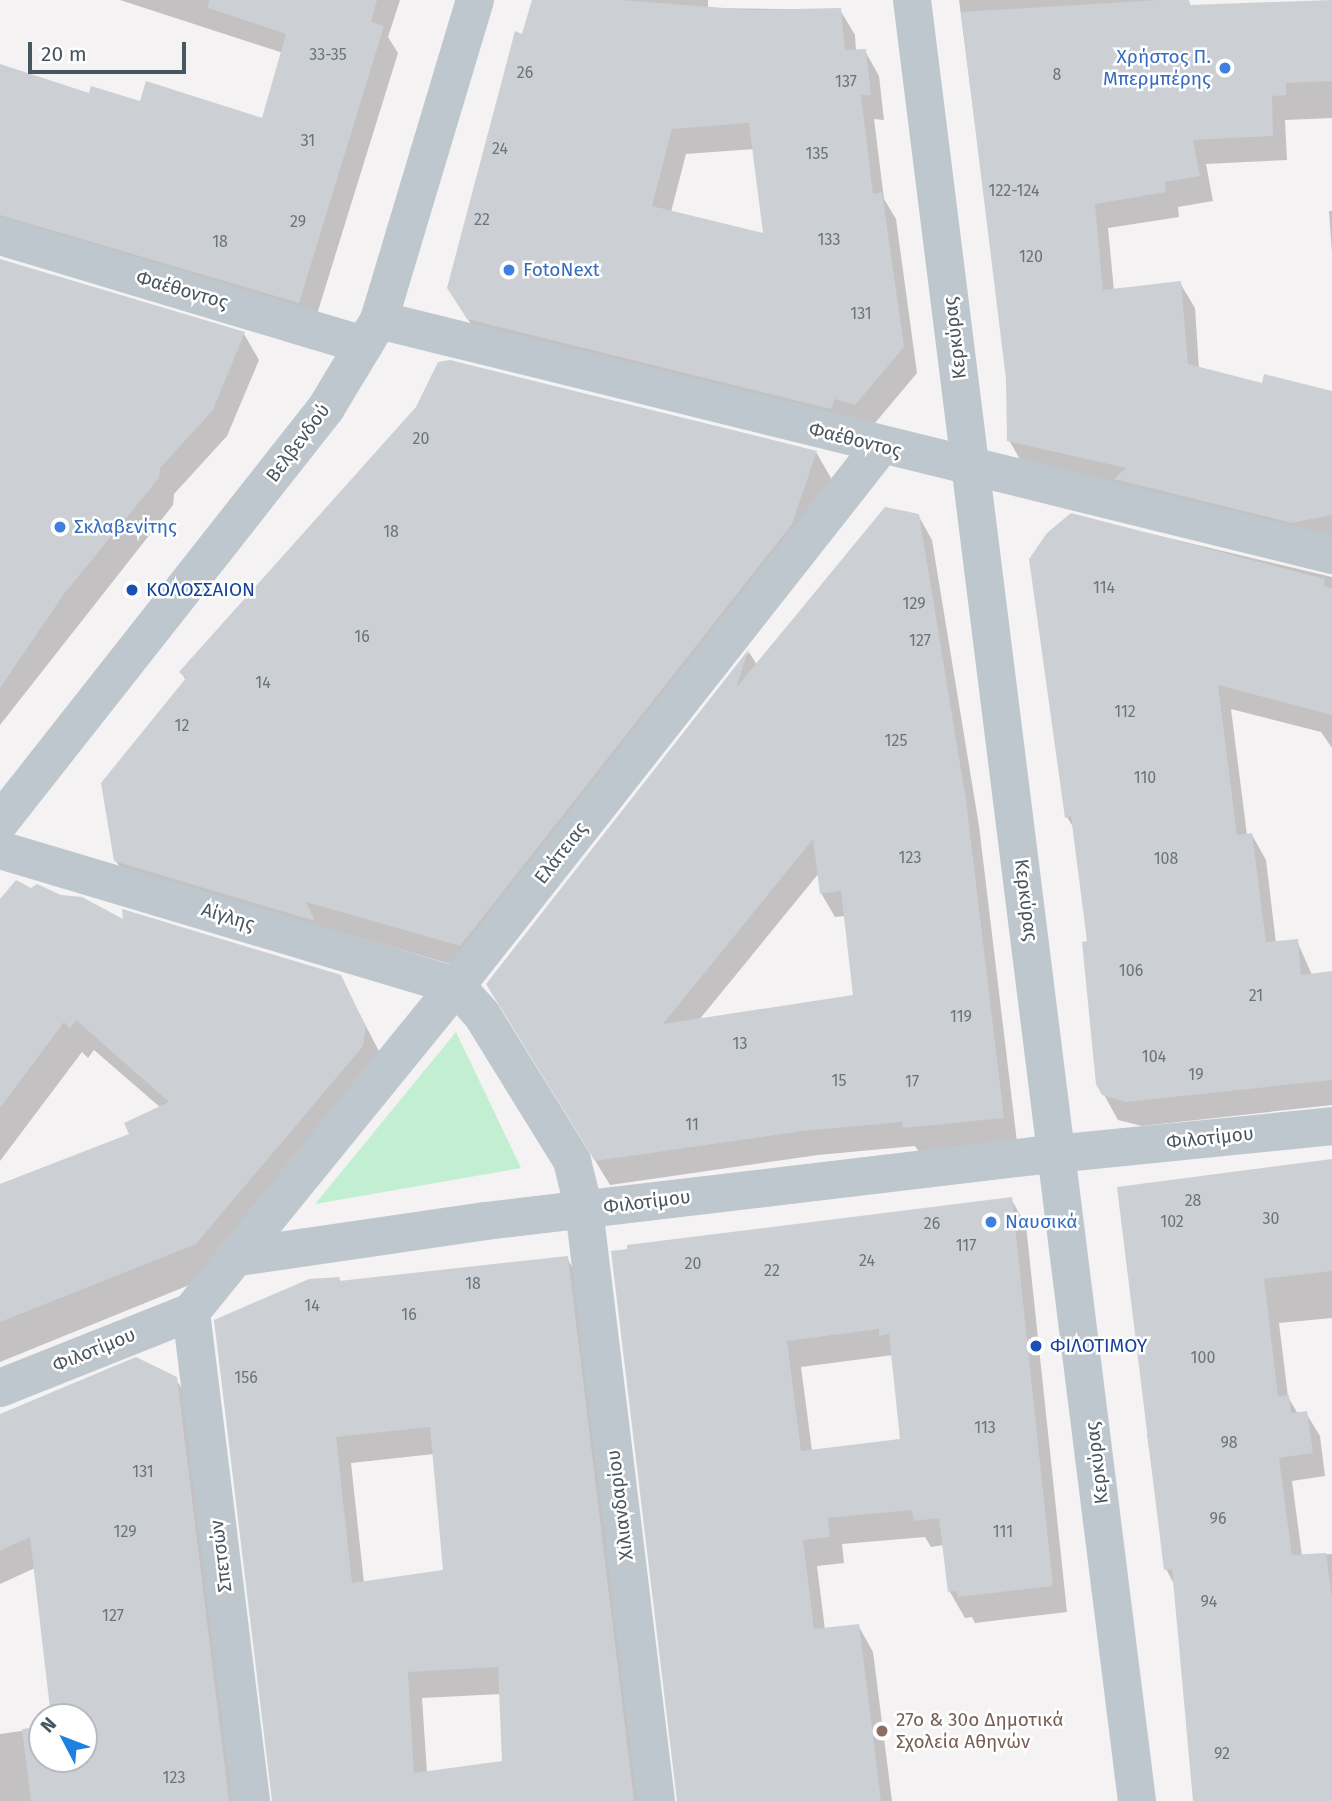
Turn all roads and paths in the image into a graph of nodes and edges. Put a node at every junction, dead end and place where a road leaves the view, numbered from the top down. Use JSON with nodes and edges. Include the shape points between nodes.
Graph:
{"nodes":[{"id":1,"x":475,"y":0,"type":"edge"},
{"id":2,"x":912,"y":0,"type":"edge"},
{"id":3,"x":0,"y":236,"type":"edge"},
{"id":4,"x":372,"y":333,"type":"junction"},
{"id":5,"x":881,"y":446,"type":"junction"},
{"id":6,"x":970,"y":469,"type":"junction"},
{"id":7,"x":1332,"y":555,"type":"edge"},
{"id":8,"x":0,"y":822,"type":"edge"},
{"id":9,"x":0,"y":849,"type":"edge"},
{"id":10,"x":457,"y":985,"type":"junction"},
{"id":11,"x":1332,"y":1126,"type":"edge"},
{"id":12,"x":1059,"y":1154,"type":"junction"},
{"id":13,"x":583,"y":1209,"type":"junction"},
{"id":14,"x":239,"y":1258,"type":"junction"},
{"id":15,"x":191,"y":1312,"type":"junction"},
{"id":16,"x":0,"y":1388,"type":"edge"},
{"id":17,"x":251,"y":1801,"type":"edge"},
{"id":18,"x":656,"y":1801,"type":"edge"},
{"id":19,"x":1137,"y":1801,"type":"edge"}],
"edges":[{"from":1,"to":4,"type":"street","name":"Βελβενδού"},
{"from":2,"to":6,"type":"street","name":"Κερκύρας"},
{"from":3,"to":4,"type":"street","name":"Φαέθοντος"},
{"from":4,"to":5,"type":"street","name":"Φαέθοντος"},
{"from":4,"to":8,"type":"street","name":"Βελβενδού","via":[[326,408]]},
{"from":5,"to":6,"type":"street","name":"Φαέθοντος"},
{"from":5,"to":10,"type":"street","name":"Ελάτειας"},
{"from":6,"to":7,"type":"street","name":"Φαέθοντος"},
{"from":6,"to":12,"type":"street","name":"Κερκύρας"},
{"from":9,"to":10,"type":"street","name":"Αίγλης"},
{"from":10,"to":13,"type":"street","name":"Χιλιανδαρίου","via":[[482,1015],[572,1161]]},
{"from":10,"to":14,"type":"street","name":"Ελάτειας"},
{"from":11,"to":12,"type":"street","name":"Φιλοτίμου"},
{"from":12,"to":13,"type":"street","name":"Φιλοτίμου"},
{"from":12,"to":19,"type":"street","name":"Κερκύρας"},
{"from":13,"to":14,"type":"street","name":"Φιλοτίμου"},
{"from":13,"to":18,"type":"street","name":"Χιλιανδαρίου"},
{"from":14,"to":15,"type":"street","name":"Φιλοτίμου"},
{"from":15,"to":16,"type":"street","name":"Φιλοτίμου"},
{"from":15,"to":17,"type":"street","name":"Σπετσών"}]}
